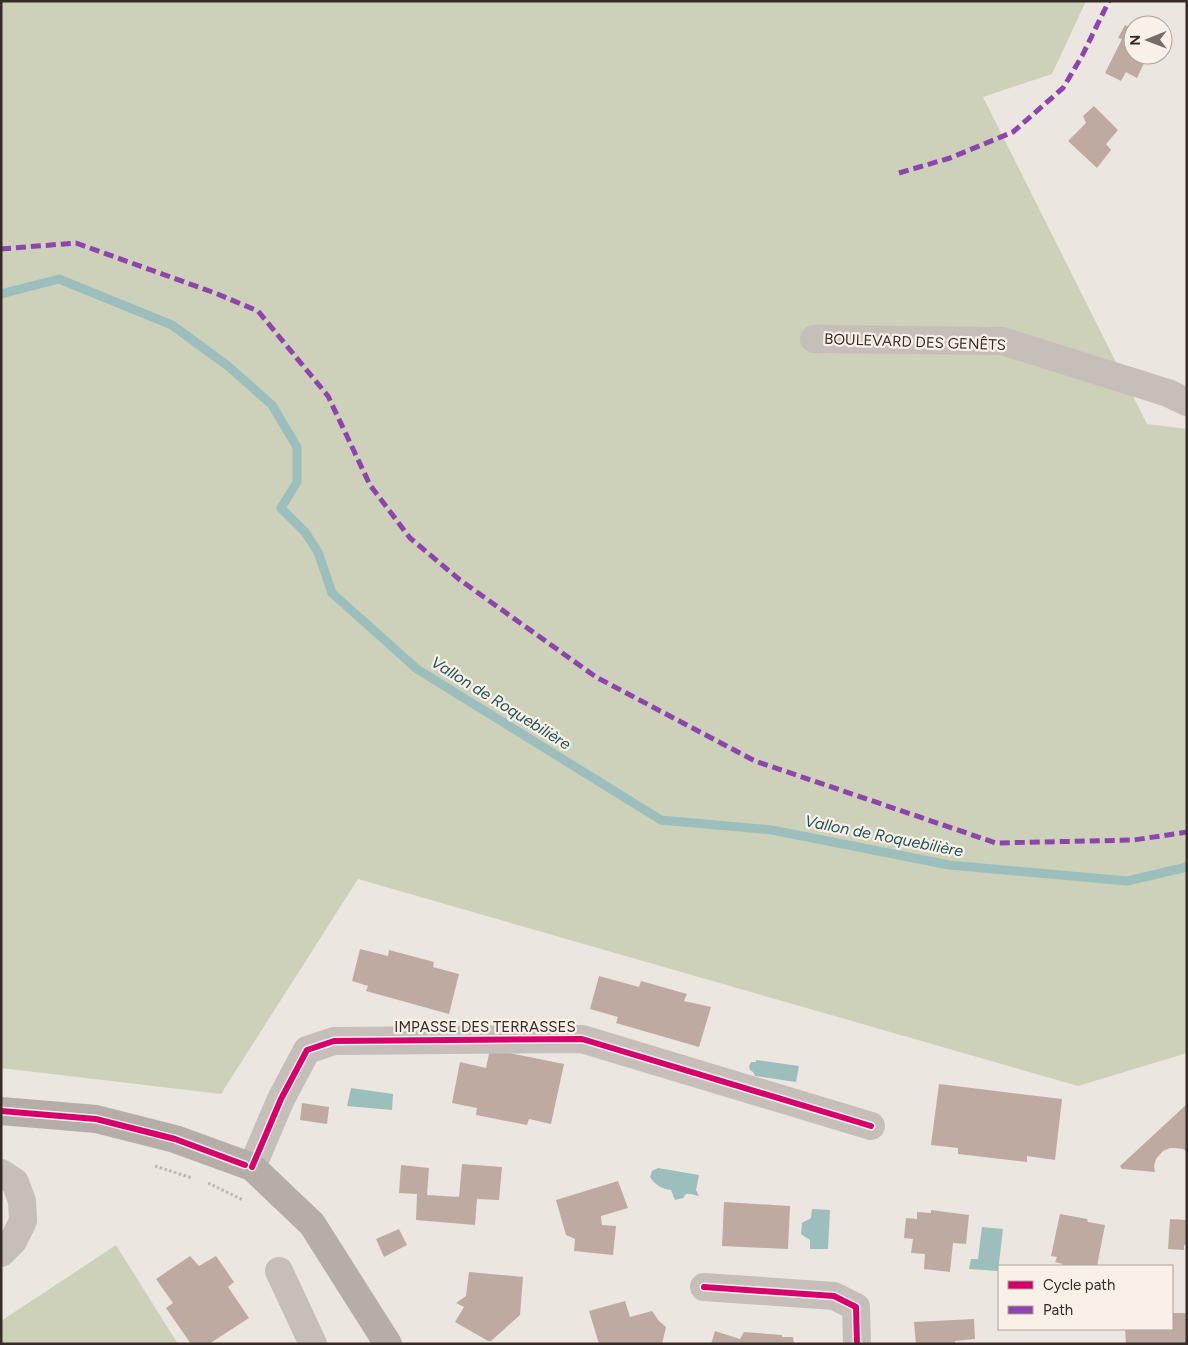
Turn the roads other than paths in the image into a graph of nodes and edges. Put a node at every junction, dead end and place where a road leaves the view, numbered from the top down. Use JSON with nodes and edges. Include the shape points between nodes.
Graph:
{"nodes":[{"id":1,"x":814,"y":339,"type":"dead end"},
{"id":2,"x":1187,"y":402,"type":"edge"},
{"id":3,"x":1,"y":1111,"type":"edge"},
{"id":4,"x":871,"y":1126,"type":"dead end"},
{"id":5,"x":252,"y":1167,"type":"junction"},
{"id":6,"x":1,"y":1172,"type":"edge"},
{"id":7,"x":1,"y":1253,"type":"edge"},
{"id":8,"x":278,"y":1271,"type":"dead end"},
{"id":9,"x":704,"y":1287,"type":"dead end"},
{"id":10,"x":313,"y":1344,"type":"edge"},
{"id":11,"x":388,"y":1344,"type":"edge"},
{"id":12,"x":857,"y":1344,"type":"edge"}],
"edges":[{"from":1,"to":2,"type":"street","name":"BOULEVARD DES GENÊTS","via":[[1002,341],[1168,393]]},
{"from":3,"to":5,"type":"main road","via":[[96,1119],[175,1139]]},
{"from":4,"to":5,"type":"street","name":"IMPASSE DES TERRASSES","via":[[582,1039],[334,1041],[307,1050],[281,1099]]},
{"from":5,"to":11,"type":"main road","via":[[312,1224]]},
{"from":6,"to":7,"type":"street","via":[[15,1182],[22,1201],[23,1221],[14,1241]]},
{"from":8,"to":10,"type":"street"},
{"from":9,"to":12,"type":"street","via":[[834,1296],[856,1307]]}]}
